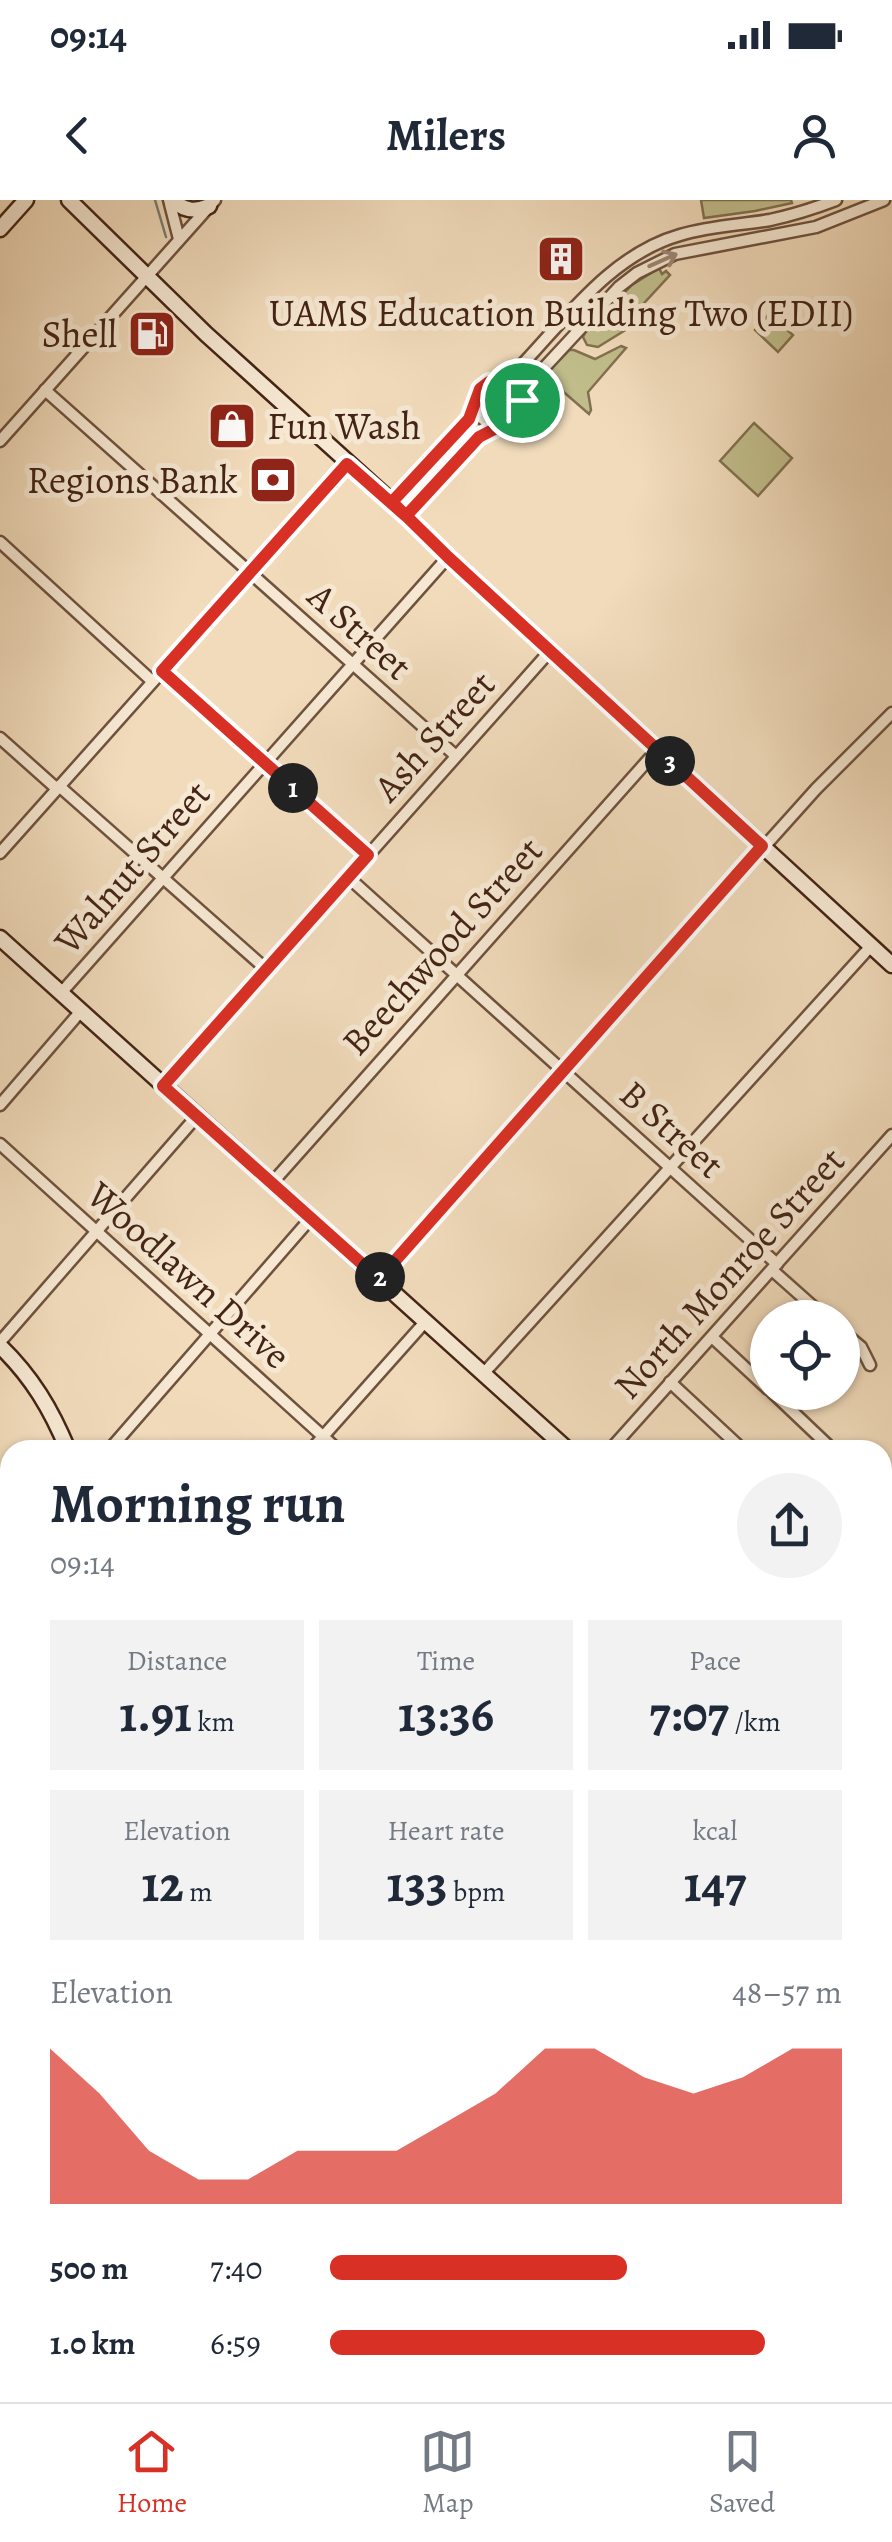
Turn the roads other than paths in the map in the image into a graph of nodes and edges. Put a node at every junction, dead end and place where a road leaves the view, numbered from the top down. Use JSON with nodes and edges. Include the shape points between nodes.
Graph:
{"nodes":[{"id":1,"x":26,"y":200,"type":"edge"},
{"id":2,"x":69,"y":200,"type":"edge"},
{"id":3,"x":171,"y":200,"type":"edge"},
{"id":4,"x":836,"y":200,"type":"edge"},
{"id":5,"x":884,"y":200,"type":"edge"},
{"id":6,"x":212,"y":203,"type":"edge"},
{"id":7,"x":0,"y":229,"type":"edge"},
{"id":8,"x":179,"y":239,"type":"junction"},
{"id":9,"x":146,"y":277,"type":"junction"},
{"id":10,"x":498,"y":380,"type":"junction"},
{"id":11,"x":45,"y":390,"type":"junction"},
{"id":12,"x":522,"y":400,"type":"junction"},
{"id":13,"x":476,"y":402,"type":"junction"},
{"id":14,"x":500,"y":426,"type":"junction"},
{"id":15,"x":0,"y":441,"type":"edge"},
{"id":16,"x":347,"y":464,"type":"junction"},
{"id":17,"x":392,"y":502,"type":"junction"},
{"id":18,"x":406,"y":516,"type":"junction"},
{"id":19,"x":0,"y":542,"type":"edge"},
{"id":20,"x":448,"y":557,"type":"junction"},
{"id":21,"x":250,"y":574,"type":"junction"},
{"id":22,"x":550,"y":651,"type":"junction"},
{"id":23,"x":352,"y":664,"type":"junction"},
{"id":24,"x":162,"y":671,"type":"junction"},
{"id":25,"x":152,"y":681,"type":"junction"},
{"id":26,"x":892,"y":713,"type":"edge"},
{"id":27,"x":0,"y":738,"type":"edge"},
{"id":28,"x":658,"y":750,"type":"junction"},
{"id":29,"x":456,"y":756,"type":"junction"},
{"id":30,"x":264,"y":763,"type":"junction"},
{"id":31,"x":57,"y":787,"type":"junction"},
{"id":32,"x":763,"y":846,"type":"junction"},
{"id":33,"x":0,"y":852,"type":"edge"},
{"id":34,"x":368,"y":855,"type":"junction"},
{"id":35,"x":162,"y":877,"type":"junction"},
{"id":36,"x":348,"y":878,"type":"junction"},
{"id":37,"x":0,"y":938,"type":"edge"},
{"id":38,"x":871,"y":946,"type":"junction"},
{"id":39,"x":892,"y":965,"type":"edge"},
{"id":40,"x":266,"y":970,"type":"junction"},
{"id":41,"x":456,"y":974,"type":"junction"},
{"id":42,"x":61,"y":994,"type":"junction"},
{"id":43,"x":82,"y":1012,"type":"junction"},
{"id":44,"x":563,"y":1072,"type":"junction"},
{"id":45,"x":163,"y":1086,"type":"junction"},
{"id":46,"x":0,"y":1105,"type":"edge"},
{"id":47,"x":197,"y":1116,"type":"junction"},
{"id":48,"x":892,"y":1135,"type":"edge"},
{"id":49,"x":0,"y":1144,"type":"edge"},
{"id":50,"x":671,"y":1168,"type":"junction"},
{"id":51,"x":272,"y":1183,"type":"junction"},
{"id":52,"x":310,"y":1218,"type":"junction"},
{"id":53,"x":97,"y":1231,"type":"junction"},
{"id":54,"x":774,"y":1267,"type":"junction"},
{"id":55,"x":379,"y":1279,"type":"junction"},
{"id":56,"x":808,"y":1300,"type":"edge"},
{"id":57,"x":425,"y":1322,"type":"junction"},
{"id":58,"x":210,"y":1334,"type":"junction"},
{"id":59,"x":712,"y":1337,"type":"junction"},
{"id":60,"x":0,"y":1344,"type":"edge"},
{"id":61,"x":860,"y":1346,"type":"edge"},
{"id":62,"x":870,"y":1365,"type":"dead end"},
{"id":63,"x":750,"y":1372,"type":"edge"},
{"id":64,"x":483,"y":1374,"type":"junction"},
{"id":65,"x":670,"y":1382,"type":"junction"},
{"id":66,"x":790,"y":1410,"type":"edge"},
{"id":67,"x":323,"y":1436,"type":"junction"},
{"id":68,"x":63,"y":1440,"type":"edge"},
{"id":69,"x":118,"y":1440,"type":"edge"},
{"id":70,"x":320,"y":1440,"type":"edge"},
{"id":71,"x":327,"y":1440,"type":"edge"},
{"id":72,"x":557,"y":1440,"type":"edge"},
{"id":73,"x":619,"y":1440,"type":"edge"},
{"id":74,"x":732,"y":1440,"type":"edge"},
{"id":75,"x":822,"y":1440,"type":"edge"}],
"edges":[{"from":1,"to":7,"type":"main road"},
{"from":2,"to":9,"type":"main road"},
{"from":3,"to":6,"type":"main road","via":[[191,210]]},
{"from":3,"to":8,"type":"street"},
{"from":4,"to":10,"type":"street","via":[[656,243],[608,274],[517,370]]},
{"from":12,"to":5,"type":"street","one_way":true,"via":[[530,383],[645,268],[690,250],[816,226]]},
{"from":6,"to":8,"type":"street"},
{"from":8,"to":9,"type":"street"},
{"from":9,"to":11,"type":"street"},
{"from":9,"to":16,"type":"main road"},
{"from":10,"to":12,"type":"street"},
{"from":10,"to":13,"type":"street","via":[[480,389]]},
{"from":11,"to":15,"type":"street"},
{"from":11,"to":21,"type":"street","name":"A Street"},
{"from":12,"to":14,"type":"street","via":[[516,418]]},
{"from":13,"to":14,"type":"street","via":[[479,416]]},
{"from":13,"to":17,"type":"street","via":[[469,419]]},
{"from":14,"to":18,"type":"street","via":[[479,437]]},
{"from":16,"to":17,"type":"main road"},
{"from":16,"to":21,"type":"street"},
{"from":17,"to":18,"type":"main road"},
{"from":18,"to":20,"type":"main road"},
{"from":19,"to":25,"type":"street"},
{"from":20,"to":22,"type":"main road"},
{"from":20,"to":23,"type":"street","name":"Walnut Street"},
{"from":21,"to":23,"type":"street","name":"A Street"},
{"from":21,"to":24,"type":"street"},
{"from":22,"to":28,"type":"main road"},
{"from":22,"to":29,"type":"street","name":"Ash Street"},
{"from":23,"to":29,"type":"street","name":"A Street"},
{"from":23,"to":30,"type":"street","name":"Walnut Street"},
{"from":24,"to":25,"type":"street"},
{"from":24,"to":30,"type":"street"},
{"from":25,"to":31,"type":"street"},
{"from":26,"to":32,"type":"street"},
{"from":27,"to":31,"type":"street"},
{"from":28,"to":32,"type":"main road"},
{"from":28,"to":41,"type":"street","name":"Beechwood Street"},
{"from":29,"to":34,"type":"street","name":"Ash Street"},
{"from":30,"to":34,"type":"street"},
{"from":30,"to":35,"type":"street","name":"Walnut Street"},
{"from":31,"to":33,"type":"street"},
{"from":31,"to":35,"type":"street"},
{"from":32,"to":38,"type":"main road"},
{"from":32,"to":44,"type":"street"},
{"from":34,"to":36,"type":"street","name":"Ash Street"},
{"from":35,"to":40,"type":"street"},
{"from":35,"to":42,"type":"street","name":"Walnut Street"},
{"from":36,"to":40,"type":"street","name":"Ash Street"},
{"from":36,"to":41,"type":"street","name":"B Street"},
{"from":37,"to":42,"type":"main road"},
{"from":38,"to":39,"type":"main road"},
{"from":38,"to":50,"type":"street"},
{"from":40,"to":45,"type":"street","name":"Ash Street"},
{"from":41,"to":44,"type":"street","name":"B Street"},
{"from":41,"to":51,"type":"street","name":"Beechwood Street"},
{"from":42,"to":43,"type":"main road"},
{"from":43,"to":45,"type":"main road"},
{"from":43,"to":46,"type":"street","name":"Walnut Street"},
{"from":44,"to":50,"type":"street","name":"B Street"},
{"from":44,"to":55,"type":"street"},
{"from":45,"to":47,"type":"main road"},
{"from":47,"to":51,"type":"main road"},
{"from":47,"to":53,"type":"street"},
{"from":48,"to":54,"type":"street","name":"North Monroe Street"},
{"from":49,"to":53,"type":"street","name":"Woodlawn Drive"},
{"from":50,"to":54,"type":"street","name":"B Street"},
{"from":50,"to":64,"type":"street"},
{"from":51,"to":52,"type":"main road"},
{"from":52,"to":55,"type":"main road"},
{"from":52,"to":58,"type":"street"},
{"from":53,"to":58,"type":"street","name":"Woodlawn Drive"},
{"from":53,"to":60,"type":"street"},
{"from":54,"to":56,"type":"street","name":"B Street"},
{"from":54,"to":59,"type":"street","name":"North Monroe Street"},
{"from":55,"to":57,"type":"main road"},
{"from":57,"to":64,"type":"main road"},
{"from":57,"to":67,"type":"street"},
{"from":58,"to":67,"type":"street","name":"Woodlawn Drive"},
{"from":58,"to":69,"type":"street"},
{"from":59,"to":63,"type":"street"},
{"from":59,"to":65,"type":"street","name":"North Monroe Street"},
{"from":60,"to":68,"type":"main road","via":[[41,1394]]},
{"from":61,"to":62,"type":"street"},
{"from":64,"to":72,"type":"main road"},
{"from":65,"to":73,"type":"street","name":"North Monroe Street"},
{"from":65,"to":74,"type":"street"},
{"from":66,"to":75,"type":"street"},
{"from":67,"to":70,"type":"street"},
{"from":67,"to":71,"type":"street","name":"Woodlawn Drive"}]}
